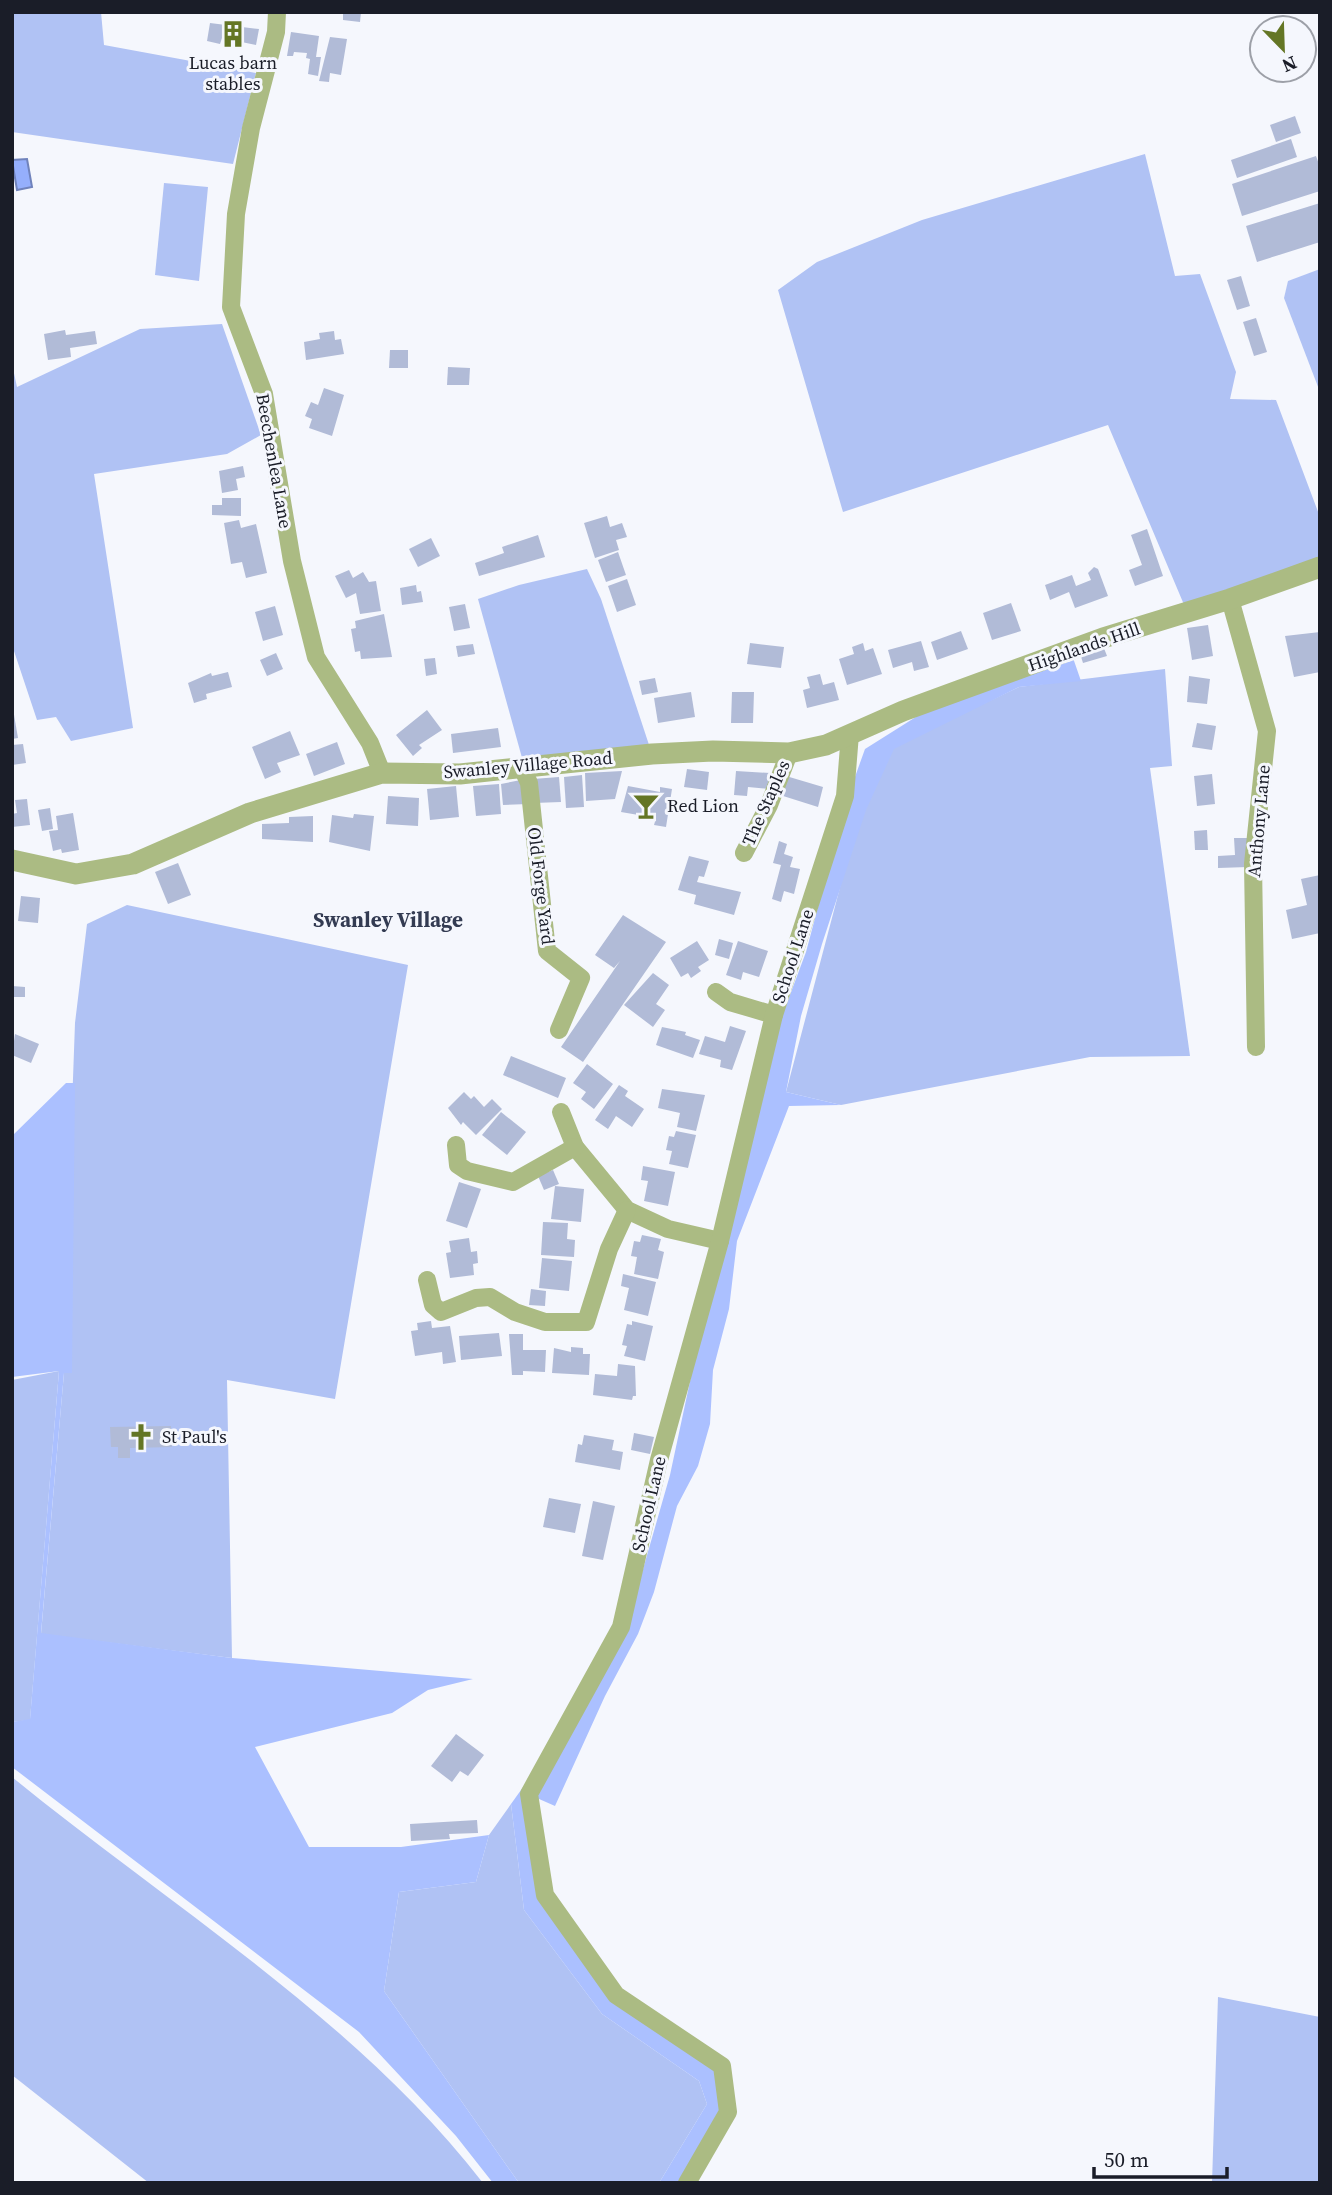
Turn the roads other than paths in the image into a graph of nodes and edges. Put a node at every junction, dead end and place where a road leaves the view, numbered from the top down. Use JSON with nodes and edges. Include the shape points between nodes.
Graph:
{"nodes":[{"id":1,"x":277,"y":12,"type":"edge"},
{"id":2,"x":1320,"y":567,"type":"edge"},
{"id":3,"x":1230,"y":599,"type":"junction"},
{"id":4,"x":850,"y":734,"type":"junction"},
{"id":5,"x":789,"y":753,"type":"junction"},
{"id":6,"x":521,"y":766,"type":"junction"},
{"id":7,"x":382,"y":772,"type":"junction"},
{"id":8,"x":744,"y":853,"type":"dead end"},
{"id":9,"x":12,"y":860,"type":"edge"},
{"id":10,"x":716,"y":992,"type":"dead end"},
{"id":11,"x":774,"y":1014,"type":"junction"},
{"id":12,"x":559,"y":1030,"type":"dead end"},
{"id":13,"x":1255,"y":1047,"type":"dead end"},
{"id":14,"x":561,"y":1112,"type":"dead end"},
{"id":15,"x":456,"y":1145,"type":"dead end"},
{"id":16,"x":575,"y":1147,"type":"junction"},
{"id":17,"x":627,"y":1210,"type":"junction"},
{"id":18,"x":720,"y":1241,"type":"junction"},
{"id":19,"x":427,"y":1280,"type":"dead end"},
{"id":20,"x":687,"y":2183,"type":"edge"}],
"edges":[{"from":1,"to":7,"type":"street","name":"Beechenlea Lane","via":[[236,214],[231,307],[264,394],[289,548],[316,657],[370,743]]},
{"from":2,"to":3,"type":"street","name":"Highlands Hill"},
{"from":3,"to":4,"type":"street","name":"Highlands Hill","via":[[1103,638]]},
{"from":3,"to":13,"type":"street","name":"Anthony Lane","via":[[1267,731],[1253,864]]},
{"from":4,"to":5,"type":"street","name":"Swanley Village Road"},
{"from":4,"to":11,"type":"street","name":"School Lane","via":[[845,796]]},
{"from":5,"to":6,"type":"street","name":"Swanley Village Road","via":[[713,751]]},
{"from":5,"to":8,"type":"street","name":"The Staples"},
{"from":6,"to":7,"type":"street","name":"Swanley Village Road","via":[[460,774]]},
{"from":6,"to":12,"type":"street","name":"Old Forge Yard","via":[[529,783],[547,951],[581,978]]},
{"from":7,"to":9,"type":"street","name":"Swanley Village Road","via":[[250,813],[133,864],[76,874]]},
{"from":10,"to":11,"type":"street","via":[[730,1002]]},
{"from":11,"to":18,"type":"street","name":"School Lane"},
{"from":14,"to":16,"type":"street"},
{"from":15,"to":16,"type":"street","via":[[458,1165],[467,1171],[513,1182]]},
{"from":16,"to":17,"type":"street"},
{"from":17,"to":18,"type":"street","via":[[668,1229]]},
{"from":17,"to":19,"type":"street","via":[[586,1322],[545,1322],[490,1297],[441,1312],[433,1305]]},
{"from":18,"to":20,"type":"street","name":"School Lane","via":[[659,1460],[621,1627],[529,1794],[545,1895],[616,1995],[722,2066],[728,2112]]}]}
